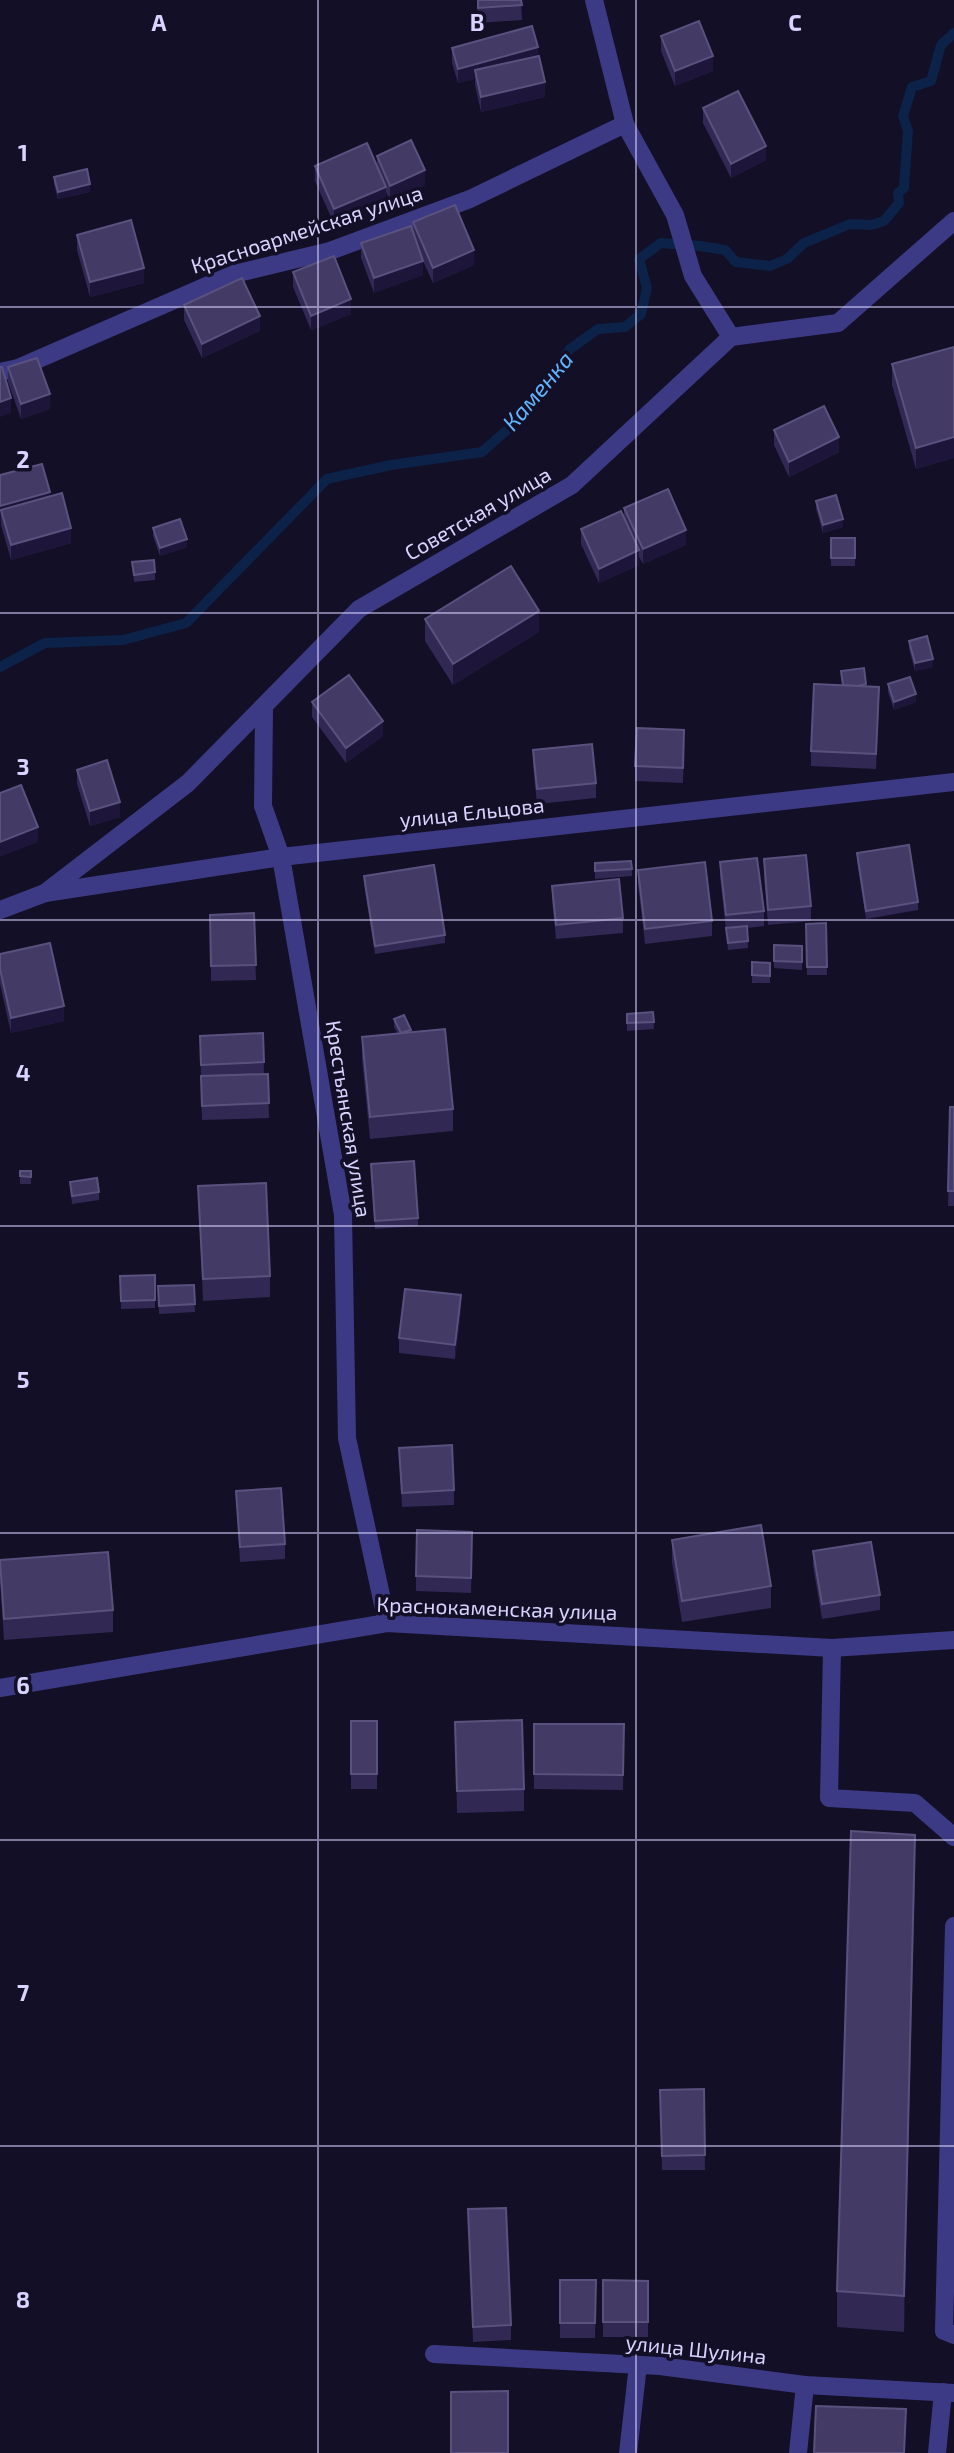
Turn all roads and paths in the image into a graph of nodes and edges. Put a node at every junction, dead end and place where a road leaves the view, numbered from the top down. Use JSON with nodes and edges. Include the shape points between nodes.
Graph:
{"nodes":[{"id":1,"x":594,"y":0,"type":"edge"},
{"id":2,"x":625,"y":124,"type":"junction"},
{"id":3,"x":954,"y":221,"type":"edge"},
{"id":4,"x":731,"y":337,"type":"junction"},
{"id":5,"x":0,"y":372,"type":"edge"},
{"id":6,"x":264,"y":707,"type":"junction"},
{"id":7,"x":954,"y":782,"type":"edge"},
{"id":8,"x":281,"y":857,"type":"junction"},
{"id":9,"x":45,"y":893,"type":"junction"},
{"id":10,"x":0,"y":910,"type":"edge"},
{"id":11,"x":387,"y":1623,"type":"junction"},
{"id":12,"x":954,"y":1640,"type":"edge"},
{"id":13,"x":832,"y":1648,"type":"junction"},
{"id":14,"x":0,"y":1688,"type":"edge"},
{"id":15,"x":954,"y":1837,"type":"edge"},
{"id":16,"x":954,"y":1926,"type":"edge"},
{"id":17,"x":954,"y":2335,"type":"edge"},
{"id":18,"x":434,"y":2354,"type":"dead end"},
{"id":19,"x":638,"y":2365,"type":"junction"},
{"id":20,"x":805,"y":2385,"type":"junction"},
{"id":21,"x":948,"y":2392,"type":"edge"},
{"id":22,"x":628,"y":2453,"type":"edge"},
{"id":23,"x":798,"y":2453,"type":"edge"},
{"id":24,"x":937,"y":2453,"type":"edge"}],
"edges":[{"from":1,"to":2,"type":"street"},
{"from":2,"to":4,"type":"street","via":[[675,215],[693,276]]},
{"from":2,"to":5,"type":"street","name":"Красноармейская улица","via":[[470,199],[330,251],[234,274]]},
{"from":3,"to":4,"type":"street","via":[[838,323]]},
{"from":4,"to":6,"type":"street","name":"Советская улица","via":[[572,485],[359,609]]},
{"from":6,"to":8,"type":"street","name":"Крестьянская улица","via":[[264,806]]},
{"from":6,"to":9,"type":"street","name":"Советская улица","via":[[187,783]]},
{"from":7,"to":8,"type":"street","name":"улица Ельцова"},
{"from":8,"to":9,"type":"street","name":"улица Ельцова"},
{"from":8,"to":11,"type":"street","name":"Крестьянская улица","via":[[344,1215],[347,1438]]},
{"from":9,"to":10,"type":"street","name":"улица Ельцова"},
{"from":11,"to":13,"type":"street","name":"Краснокаменская улица"},
{"from":11,"to":14,"type":"street","name":"Краснокаменская улица"},
{"from":12,"to":13,"type":"street","name":"Краснокаменская улица"},
{"from":13,"to":15,"type":"street","via":[[829,1798],[915,1803]]},
{"from":16,"to":17,"type":"street","via":[[944,2331]]},
{"from":18,"to":19,"type":"street","name":"улица Шулина"},
{"from":19,"to":20,"type":"street","name":"улица Шулина"},
{"from":19,"to":22,"type":"street"},
{"from":20,"to":21,"type":"street","name":"улица Шулина"},
{"from":20,"to":23,"type":"street"},
{"from":21,"to":24,"type":"street"}]}
